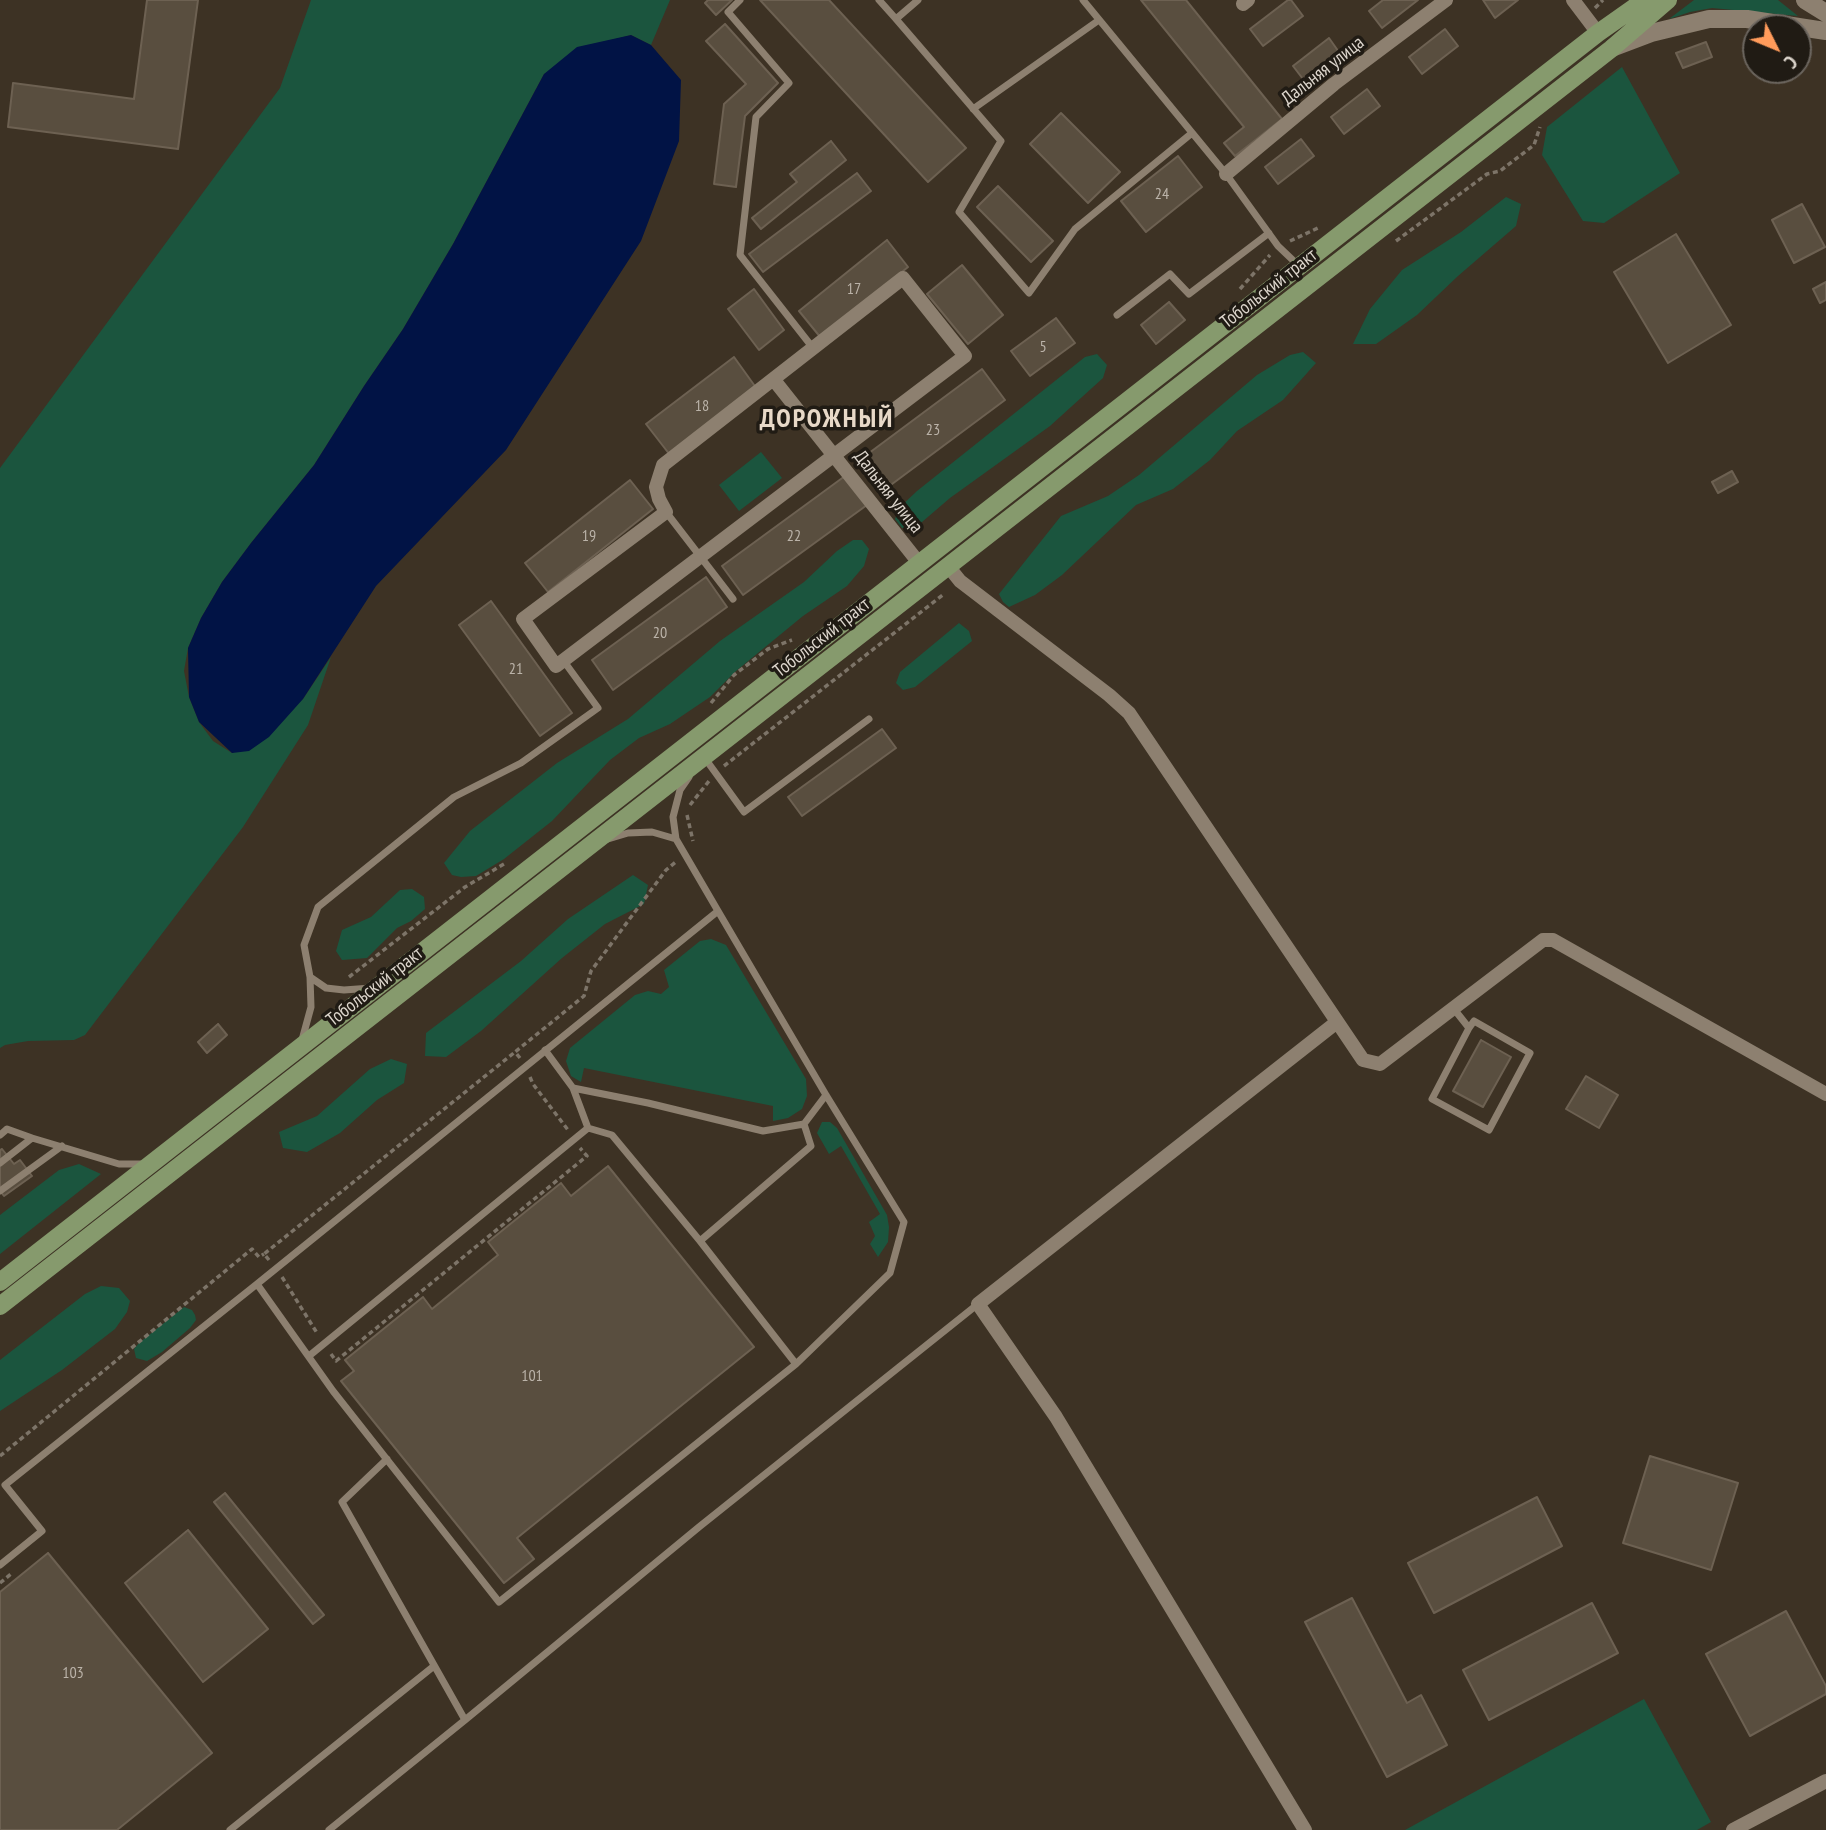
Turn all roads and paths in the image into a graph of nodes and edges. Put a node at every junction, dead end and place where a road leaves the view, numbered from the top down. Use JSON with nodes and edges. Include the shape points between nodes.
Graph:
{"nodes":[{"id":1,"x":740,"y":0,"type":"edge"},
{"id":2,"x":879,"y":0,"type":"edge"},
{"id":3,"x":918,"y":0,"type":"edge"},
{"id":4,"x":1083,"y":0,"type":"edge"},
{"id":5,"x":1446,"y":0,"type":"edge"},
{"id":6,"x":1573,"y":0,"type":"edge"},
{"id":7,"x":1645,"y":0,"type":"edge"},
{"id":8,"x":1668,"y":0,"type":"edge"},
{"id":9,"x":1805,"y":0,"type":"edge"},
{"id":10,"x":1826,"y":13,"type":"edge"},
{"id":11,"x":896,"y":19,"type":"junction"},
{"id":12,"x":1099,"y":20,"type":"junction"},
{"id":13,"x":1826,"y":31,"type":"edge"},
{"id":14,"x":1598,"y":33,"type":"junction"},
{"id":15,"x":1611,"y":49,"type":"junction"},
{"id":16,"x":973,"y":109,"type":"junction"},
{"id":17,"x":1541,"y":125,"type":"dead end"},
{"id":18,"x":1192,"y":133,"type":"junction"},
{"id":19,"x":1226,"y":174,"type":"junction"},
{"id":20,"x":1269,"y":233,"type":"junction"},
{"id":21,"x":1394,"y":243,"type":"dead end"},
{"id":22,"x":1299,"y":267,"type":"junction"},
{"id":23,"x":1312,"y":283,"type":"junction"},
{"id":24,"x":1117,"y":314,"type":"dead end"},
{"id":25,"x":813,"y":349,"type":"junction"},
{"id":26,"x":774,"y":380,"type":"junction"},
{"id":27,"x":836,"y":456,"type":"junction"},
{"id":28,"x":666,"y":512,"type":"junction"},
{"id":29,"x":701,"y":557,"type":"junction"},
{"id":30,"x":919,"y":563,"type":"junction"},
{"id":31,"x":948,"y":566,"type":"junction"},
{"id":32,"x":733,"y":599,"type":"dead end"},
{"id":33,"x":563,"y":660,"type":"junction"},
{"id":34,"x":869,"y":719,"type":"dead end"},
{"id":35,"x":704,"y":757,"type":"junction"},
{"id":36,"x":676,"y":839,"type":"junction"},
{"id":37,"x":594,"y":843,"type":"junction"},
{"id":38,"x":718,"y":911,"type":"junction"},
{"id":39,"x":310,"y":977,"type":"junction"},
{"id":40,"x":375,"y":987,"type":"junction"},
{"id":41,"x":1454,"y":1009,"type":"junction"},
{"id":42,"x":1337,"y":1022,"type":"junction"},
{"id":43,"x":1469,"y":1028,"type":"junction"},
{"id":44,"x":299,"y":1047,"type":"junction"},
{"id":45,"x":545,"y":1050,"type":"junction"},
{"id":46,"x":573,"y":1088,"type":"junction"},
{"id":47,"x":1826,"y":1094,"type":"edge"},
{"id":48,"x":826,"y":1095,"type":"junction"},
{"id":49,"x":804,"y":1124,"type":"junction"},
{"id":50,"x":588,"y":1128,"type":"junction"},
{"id":51,"x":0,"y":1135,"type":"edge"},
{"id":52,"x":32,"y":1138,"type":"junction"},
{"id":53,"x":62,"y":1146,"type":"junction"},
{"id":54,"x":153,"y":1161,"type":"junction"},
{"id":55,"x":0,"y":1163,"type":"edge"},
{"id":56,"x":0,"y":1191,"type":"edge"},
{"id":57,"x":700,"y":1241,"type":"junction"},
{"id":58,"x":264,"y":1254,"type":"dead end"},
{"id":59,"x":0,"y":1282,"type":"edge"},
{"id":60,"x":257,"y":1284,"type":"junction"},
{"id":61,"x":978,"y":1304,"type":"junction"},
{"id":62,"x":0,"y":1306,"type":"edge"},
{"id":63,"x":309,"y":1356,"type":"junction"},
{"id":64,"x":796,"y":1364,"type":"junction"},
{"id":65,"x":0,"y":1456,"type":"edge"},
{"id":66,"x":387,"y":1460,"type":"junction"},
{"id":67,"x":0,"y":1565,"type":"edge"},
{"id":68,"x":434,"y":1666,"type":"junction"},
{"id":69,"x":465,"y":1720,"type":"junction"},
{"id":70,"x":1826,"y":1781,"type":"edge"},
{"id":71,"x":230,"y":1830,"type":"edge"},
{"id":72,"x":329,"y":1830,"type":"edge"},
{"id":73,"x":1305,"y":1830,"type":"edge"},
{"id":74,"x":1733,"y":1830,"type":"edge"}],
"edges":[{"from":1,"to":25,"type":"lane","via":[[728,12],[789,83],[756,117],[740,255]]},
{"from":2,"to":11,"type":"lane"},
{"from":3,"to":11,"type":"lane"},
{"from":4,"to":12,"type":"lane"},
{"from":5,"to":19,"type":"street","name":"Дальняя улица","via":[[1334,84]]},
{"from":6,"to":14,"type":"street"},
{"from":7,"to":14,"type":"main road","name":"Тобольский тракт"},
{"from":8,"to":15,"type":"main road","name":"Тобольский тракт"},
{"from":9,"to":10,"type":"main road"},
{"from":11,"to":16,"type":"lane"},
{"from":12,"to":16,"type":"lane"},
{"from":12,"to":18,"type":"lane"},
{"from":13,"to":15,"type":"main road","via":[[1746,19],[1709,19],[1651,33]]},
{"from":14,"to":22,"type":"main road","name":"Тобольский тракт"},
{"from":15,"to":23,"type":"main road","name":"Тобольский тракт"},
{"from":16,"to":18,"type":"lane","via":[[1001,141],[959,212],[1029,293],[1075,229]]},
{"from":17,"to":21,"type":"path","via":[[1534,145]]},
{"from":18,"to":19,"type":"lane"},
{"from":19,"to":20,"type":"lane"},
{"from":20,"to":22,"type":"lane"},
{"from":20,"to":24,"type":"lane","via":[[1189,294],[1170,274]]},
{"from":22,"to":23,"type":"main road"},
{"from":22,"to":30,"type":"main road","name":"Тобольский тракт"},
{"from":23,"to":31,"type":"main road","name":"Тобольский тракт"},
{"from":25,"to":26,"type":"street"},
{"from":25,"to":27,"type":"street","via":[[903,278],[965,356]]},
{"from":26,"to":27,"type":"street","name":"Дальняя улица"},
{"from":26,"to":28,"type":"street","via":[[663,465],[656,487]]},
{"from":27,"to":29,"type":"street"},
{"from":27,"to":30,"type":"street","name":"Дальняя улица"},
{"from":28,"to":29,"type":"lane"},
{"from":28,"to":33,"type":"street","via":[[523,619],[556,666]]},
{"from":29,"to":32,"type":"lane"},
{"from":29,"to":33,"type":"street"},
{"from":30,"to":40,"type":"main road","name":"Тобольский тракт"},
{"from":31,"to":35,"type":"main road","name":"Тобольский тракт"},
{"from":31,"to":42,"type":"street","via":[[960,581],[1129,713]]},
{"from":33,"to":39,"type":"lane","via":[[598,708],[522,763],[454,797],[318,907],[304,945]]},
{"from":34,"to":35,"type":"lane","via":[[744,812]]},
{"from":35,"to":36,"type":"lane","via":[[680,790],[673,817]]},
{"from":35,"to":37,"type":"main road","name":"Тобольский тракт"},
{"from":36,"to":37,"type":"lane","via":[[652,832],[628,833]]},
{"from":36,"to":38,"type":"lane"},
{"from":37,"to":62,"type":"main road","name":"Тобольский тракт"},
{"from":38,"to":45,"type":"lane"},
{"from":38,"to":48,"type":"lane"},
{"from":39,"to":40,"type":"lane","via":[[326,988]]},
{"from":39,"to":44,"type":"lane","via":[[311,1007]]},
{"from":40,"to":44,"type":"main road","name":"Тобольский тракт"},
{"from":41,"to":42,"type":"street","via":[[1380,1065],[1363,1060]]},
{"from":41,"to":43,"type":"lane"},
{"from":41,"to":47,"type":"street","via":[[1544,940],[1553,940]]},
{"from":42,"to":61,"type":"street"},
{"from":43,"to":43,"type":"lane","via":[[1432,1099],[1489,1130],[1530,1053],[1474,1021]]},
{"from":44,"to":54,"type":"main road","name":"Тобольский тракт"},
{"from":45,"to":46,"type":"lane"},
{"from":45,"to":60,"type":"lane"},
{"from":46,"to":49,"type":"lane","via":[[763,1131]]},
{"from":46,"to":50,"type":"lane"},
{"from":48,"to":49,"type":"lane"},
{"from":48,"to":64,"type":"lane","via":[[904,1222],[890,1273]]},
{"from":49,"to":57,"type":"lane","via":[[811,1146]]},
{"from":50,"to":57,"type":"lane","via":[[612,1135]]},
{"from":50,"to":63,"type":"lane"},
{"from":51,"to":52,"type":"lane","via":[[7,1129]]},
{"from":52,"to":53,"type":"lane"},
{"from":52,"to":55,"type":"lane"},
{"from":53,"to":54,"type":"lane","via":[[119,1164]]},
{"from":53,"to":56,"type":"lane"},
{"from":54,"to":59,"type":"main road","name":"Тобольский тракт"},
{"from":57,"to":64,"type":"lane"},
{"from":58,"to":65,"type":"path","via":[[259,1257],[253,1249]]},
{"from":60,"to":63,"type":"lane"},
{"from":60,"to":67,"type":"lane","via":[[5,1485],[42,1531]]},
{"from":61,"to":69,"type":"lane"},
{"from":61,"to":73,"type":"street","via":[[1056,1417]]},
{"from":63,"to":66,"type":"lane"},
{"from":64,"to":66,"type":"lane","via":[[499,1602]]},
{"from":66,"to":68,"type":"lane","via":[[342,1502]]},
{"from":68,"to":69,"type":"lane"},
{"from":68,"to":71,"type":"lane"},
{"from":69,"to":72,"type":"lane"},
{"from":70,"to":74,"type":"street"}]}
